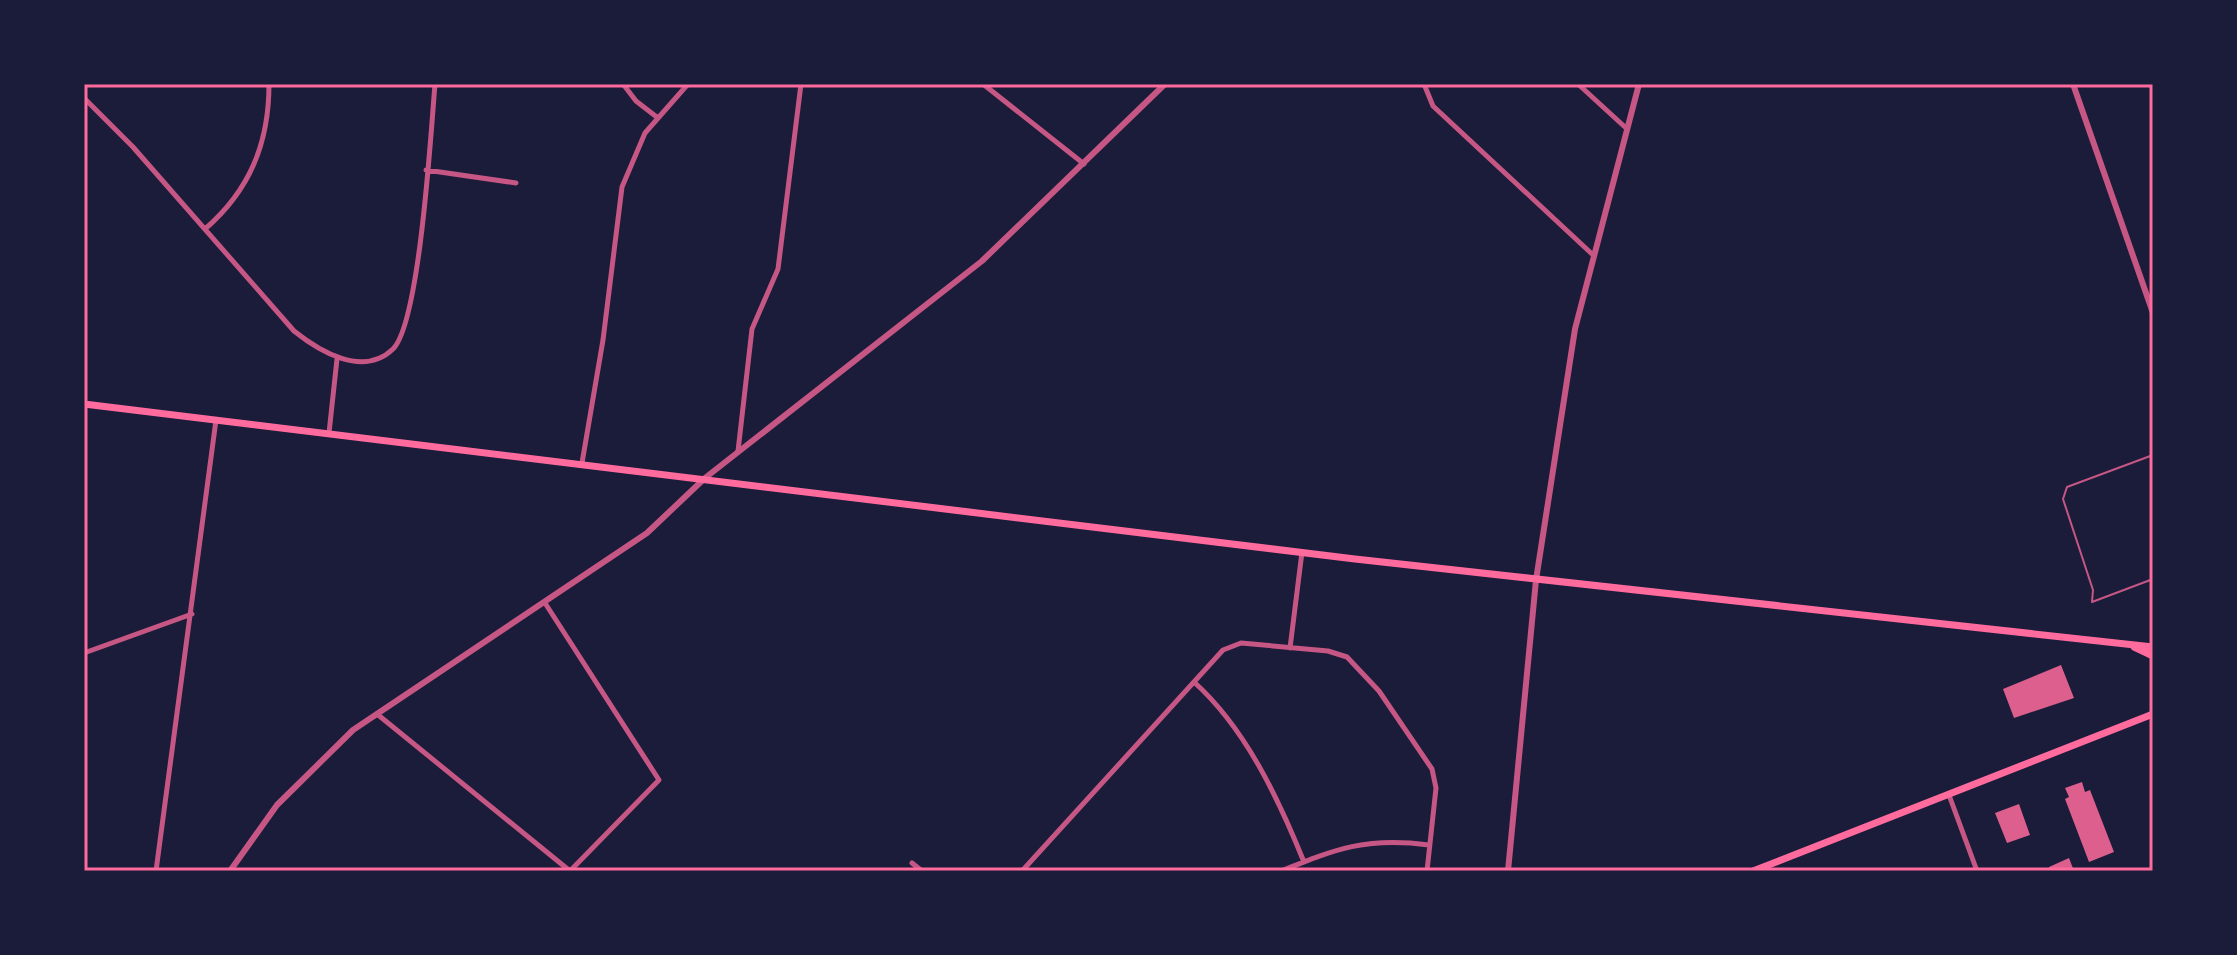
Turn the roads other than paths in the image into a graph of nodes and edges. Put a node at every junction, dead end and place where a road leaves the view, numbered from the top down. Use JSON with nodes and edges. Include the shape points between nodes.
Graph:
{"nodes":[{"id":1,"x":269,"y":84,"type":"edge"},
{"id":2,"x":435,"y":84,"type":"edge"},
{"id":3,"x":623,"y":84,"type":"edge"},
{"id":4,"x":688,"y":84,"type":"edge"},
{"id":5,"x":801,"y":84,"type":"edge"},
{"id":6,"x":983,"y":84,"type":"edge"},
{"id":7,"x":1165,"y":84,"type":"edge"},
{"id":8,"x":1424,"y":84,"type":"edge"},
{"id":9,"x":1578,"y":84,"type":"edge"},
{"id":10,"x":1639,"y":84,"type":"edge"},
{"id":11,"x":2073,"y":84,"type":"edge"},
{"id":12,"x":84,"y":98,"type":"edge"},
{"id":13,"x":658,"y":118,"type":"junction"},
{"id":14,"x":1626,"y":128,"type":"junction"},
{"id":15,"x":1084,"y":164,"type":"junction"},
{"id":16,"x":426,"y":170,"type":"junction"},
{"id":17,"x":516,"y":183,"type":"dead end"},
{"id":18,"x":205,"y":229,"type":"junction"},
{"id":19,"x":1592,"y":254,"type":"junction"},
{"id":20,"x":2153,"y":313,"type":"edge"},
{"id":21,"x":337,"y":359,"type":"junction"},
{"id":22,"x":84,"y":404,"type":"edge"},
{"id":23,"x":216,"y":420,"type":"junction"},
{"id":24,"x":329,"y":433,"type":"junction"},
{"id":25,"x":738,"y":452,"type":"junction"},
{"id":26,"x":2153,"y":455,"type":"edge"},
{"id":27,"x":582,"y":463,"type":"junction"},
{"id":28,"x":705,"y":478,"type":"junction"},
{"id":29,"x":1302,"y":552,"type":"junction"},
{"id":30,"x":2153,"y":579,"type":"edge"},
{"id":31,"x":1536,"y":580,"type":"junction"},
{"id":32,"x":545,"y":603,"type":"junction"},
{"id":33,"x":192,"y":614,"type":"junction"},
{"id":34,"x":2132,"y":646,"type":"junction"},
{"id":35,"x":2153,"y":647,"type":"edge"},
{"id":36,"x":1290,"y":648,"type":"junction"},
{"id":37,"x":84,"y":653,"type":"edge"},
{"id":38,"x":2151,"y":657,"type":"edge"},
{"id":39,"x":1194,"y":682,"type":"junction"},
{"id":40,"x":376,"y":713,"type":"junction"},
{"id":41,"x":2153,"y":714,"type":"edge"},
{"id":42,"x":1949,"y":795,"type":"junction"},
{"id":43,"x":1429,"y":845,"type":"junction"},
{"id":44,"x":1304,"y":862,"type":"junction"},
{"id":45,"x":912,"y":863,"type":"dead end"},
{"id":46,"x":156,"y":871,"type":"edge"},
{"id":47,"x":230,"y":871,"type":"edge"},
{"id":48,"x":922,"y":871,"type":"edge"},
{"id":49,"x":1022,"y":871,"type":"edge"},
{"id":50,"x":1281,"y":871,"type":"edge"},
{"id":51,"x":1427,"y":871,"type":"edge"},
{"id":52,"x":1508,"y":871,"type":"edge"},
{"id":53,"x":1753,"y":871,"type":"edge"},
{"id":54,"x":1977,"y":871,"type":"edge"}],
"edges":[{"from":1,"to":18,"type":"street","via":[[255,166],[236,199]]},
{"from":2,"to":16,"type":"street"},
{"from":3,"to":13,"type":"street"},
{"from":4,"to":13,"type":"street"},
{"from":5,"to":25,"type":"street","via":[[778,269],[752,329]]},
{"from":6,"to":15,"type":"street"},
{"from":7,"to":15,"type":"street"},
{"from":8,"to":19,"type":"street","via":[[1433,106]]},
{"from":9,"to":14,"type":"street"},
{"from":10,"to":14,"type":"street"},
{"from":11,"to":20,"type":"street"},
{"from":12,"to":18,"type":"street"},
{"from":13,"to":27,"type":"street","via":[[635,150],[622,187]]},
{"from":14,"to":19,"type":"street"},
{"from":15,"to":25,"type":"street","via":[[982,261]]},
{"from":16,"to":17,"type":"street"},
{"from":16,"to":21,"type":"street","via":[[416,274],[399,342],[376,358]]},
{"from":18,"to":21,"type":"street","via":[[280,317]]},
{"from":19,"to":31,"type":"street","via":[[1575,329]]},
{"from":21,"to":24,"type":"street"},
{"from":22,"to":23,"type":"main road"},
{"from":23,"to":24,"type":"main road"},
{"from":23,"to":33,"type":"street"},
{"from":24,"to":27,"type":"main road"},
{"from":25,"to":28,"type":"street"},
{"from":26,"to":30,"type":"lane","via":[[2067,487],[2063,499],[2093,590],[2092,602]]},
{"from":27,"to":28,"type":"main road"},
{"from":28,"to":29,"type":"main road"},
{"from":28,"to":32,"type":"street","via":[[647,533]]},
{"from":29,"to":31,"type":"main road"},
{"from":29,"to":36,"type":"street"},
{"from":31,"to":34,"type":"main road"},
{"from":31,"to":52,"type":"street"},
{"from":32,"to":40,"type":"street"},
{"from":32,"to":40,"type":"street","via":[[659,780],[570,871]]},
{"from":33,"to":37,"type":"street"},
{"from":33,"to":46,"type":"street"},
{"from":34,"to":35,"type":"main road"},
{"from":34,"to":38,"type":"main road"},
{"from":36,"to":39,"type":"street","via":[[1232,644]]},
{"from":36,"to":43,"type":"street","via":[[1338,653],[1355,662],[1402,721],[1435,779]]},
{"from":39,"to":44,"type":"street","via":[[1248,749]]},
{"from":39,"to":49,"type":"street"},
{"from":40,"to":47,"type":"street","via":[[296,784]]},
{"from":41,"to":42,"type":"main road"},
{"from":42,"to":53,"type":"main road"},
{"from":42,"to":54,"type":"street"},
{"from":43,"to":44,"type":"street","via":[[1364,842]]},
{"from":43,"to":51,"type":"street"},
{"from":44,"to":50,"type":"street"},
{"from":45,"to":48,"type":"street"}]}
